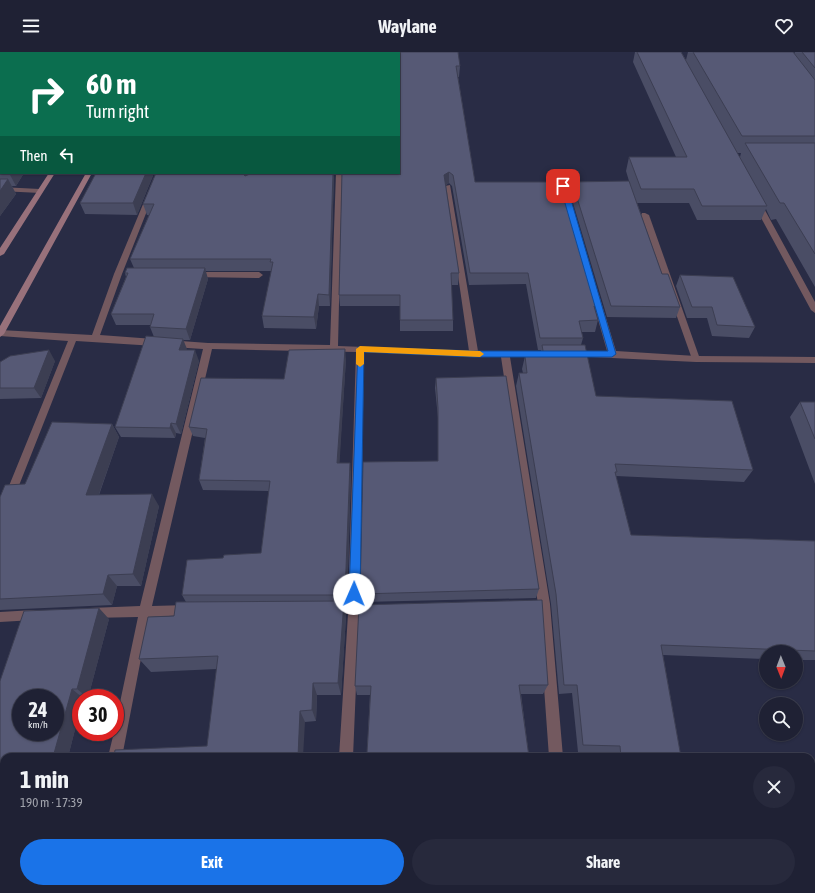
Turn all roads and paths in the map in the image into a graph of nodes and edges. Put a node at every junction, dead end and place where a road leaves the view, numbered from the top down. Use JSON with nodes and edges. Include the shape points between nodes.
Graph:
{"nodes":[{"id":1,"x":51,"y":174,"type":"edge"},
{"id":2,"x":87,"y":174,"type":"edge"},
{"id":3,"x":159,"y":174,"type":"edge"},
{"id":4,"x":338,"y":174,"type":"edge"},
{"id":5,"x":448,"y":186,"type":"edge"},
{"id":6,"x":0,"y":189,"type":"edge"},
{"id":7,"x":40,"y":191,"type":"junction"},
{"id":8,"x":755,"y":198,"type":"edge"},
{"id":9,"x":645,"y":215,"type":"dead end"},
{"id":10,"x":0,"y":254,"type":"edge"},
{"id":11,"x":188,"y":275,"type":"edge"},
{"id":12,"x":259,"y":276,"type":"edge"},
{"id":13,"x":592,"y":285,"type":"edge"},
{"id":14,"x":815,"y":310,"type":"edge"},
{"id":15,"x":0,"y":333,"type":"edge"},
{"id":16,"x":73,"y":338,"type":"junction"},
{"id":17,"x":95,"y":338,"type":"junction"},
{"id":18,"x":208,"y":346,"type":"junction"},
{"id":19,"x":334,"y":349,"type":"junction"},
{"id":20,"x":360,"y":349,"type":"junction"},
{"id":21,"x":505,"y":353,"type":"junction"},
{"id":22,"x":474,"y":354,"type":"junction"},
{"id":23,"x":612,"y":354,"type":"junction"},
{"id":24,"x":696,"y":359,"type":"junction"},
{"id":25,"x":815,"y":360,"type":"edge"},
{"id":26,"x":0,"y":521,"type":"edge"},
{"id":27,"x":386,"y":608,"type":"edge"},
{"id":28,"x":323,"y":609,"type":"edge"},
{"id":29,"x":354,"y":609,"type":"junction"},
{"id":30,"x":145,"y":610,"type":"junction"},
{"id":31,"x":200,"y":610,"type":"edge"},
{"id":32,"x":76,"y":613,"type":"edge"},
{"id":33,"x":46,"y":615,"type":"edge"},
{"id":34,"x":0,"y":617,"type":"edge"},
{"id":35,"x":116,"y":753,"type":"edge"},
{"id":36,"x":346,"y":753,"type":"edge"},
{"id":37,"x":556,"y":753,"type":"edge"}],
"edges":[{"from":1,"to":7,"type":"street"},
{"from":2,"to":15,"type":"street"},
{"from":3,"to":17,"type":"street","via":[[122,274]]},
{"from":4,"to":19,"type":"street"},
{"from":5,"to":22,"type":"street"},
{"from":6,"to":7,"type":"street"},
{"from":7,"to":10,"type":"street"},
{"from":8,"to":14,"type":"street"},
{"from":9,"to":24,"type":"street"},
{"from":11,"to":12,"type":"street"},
{"from":13,"to":23,"type":"street"},
{"from":15,"to":16,"type":"street"},
{"from":16,"to":17,"type":"street"},
{"from":16,"to":26,"type":"street"},
{"from":17,"to":18,"type":"street"},
{"from":18,"to":19,"type":"street"},
{"from":18,"to":30,"type":"street"},
{"from":19,"to":20,"type":"street"},
{"from":20,"to":22,"type":"street"},
{"from":20,"to":29,"type":"street"},
{"from":21,"to":22,"type":"street"},
{"from":21,"to":23,"type":"street"},
{"from":21,"to":37,"type":"street","via":[[540,604]]},
{"from":23,"to":24,"type":"street"},
{"from":24,"to":25,"type":"street"},
{"from":27,"to":29,"type":"street"},
{"from":28,"to":29,"type":"street"},
{"from":29,"to":36,"type":"street"},
{"from":30,"to":31,"type":"street"},
{"from":30,"to":32,"type":"street"},
{"from":30,"to":35,"type":"street"},
{"from":33,"to":34,"type":"street"}]}
